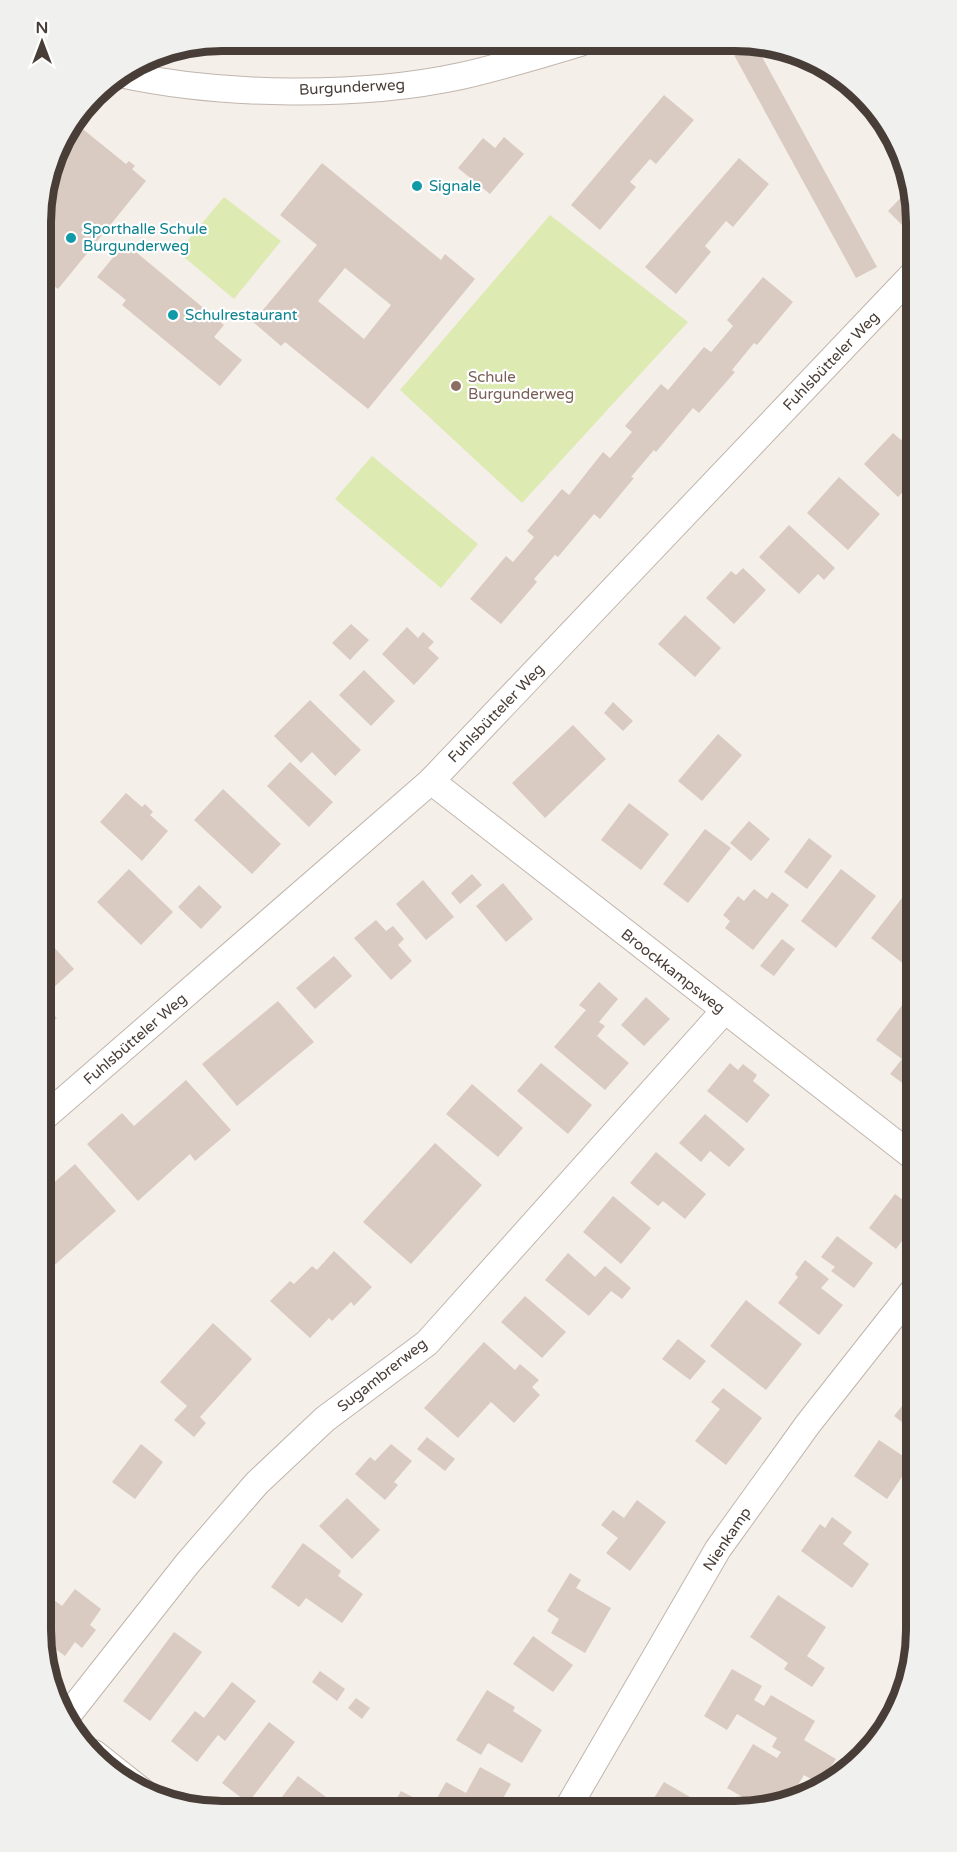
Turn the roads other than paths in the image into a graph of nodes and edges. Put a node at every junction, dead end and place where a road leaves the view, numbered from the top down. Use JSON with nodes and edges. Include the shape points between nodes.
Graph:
{"nodes":[{"id":1,"x":552,"y":51,"type":"edge"},
{"id":2,"x":133,"y":76,"type":"edge"},
{"id":3,"x":906,"y":282,"type":"edge"},
{"id":4,"x":431,"y":781,"type":"junction"},
{"id":5,"x":724,"y":1011,"type":"junction"},
{"id":6,"x":51,"y":1111,"type":"edge"},
{"id":7,"x":906,"y":1151,"type":"edge"},
{"id":8,"x":906,"y":1300,"type":"edge"},
{"id":9,"x":71,"y":1710,"type":"edge"},
{"id":10,"x":572,"y":1801,"type":"edge"}],
"edges":[{"from":1,"to":2,"type":"street","name":"Burgunderweg","via":[[459,76],[335,90],[216,87]]},
{"from":3,"to":4,"type":"street","name":"Fuhlsbütteler Weg"},
{"from":4,"to":5,"type":"street","name":"Broockkampsweg"},
{"from":4,"to":6,"type":"street","name":"Fuhlsbütteler Weg"},
{"from":5,"to":7,"type":"street","name":"Broockkampsweg"},
{"from":5,"to":9,"type":"street","name":"Sugambrerweg","via":[[427,1343],[325,1419],[257,1483]]},
{"from":8,"to":10,"type":"street","name":"Nienkamp","via":[[808,1424],[718,1549]]}]}
